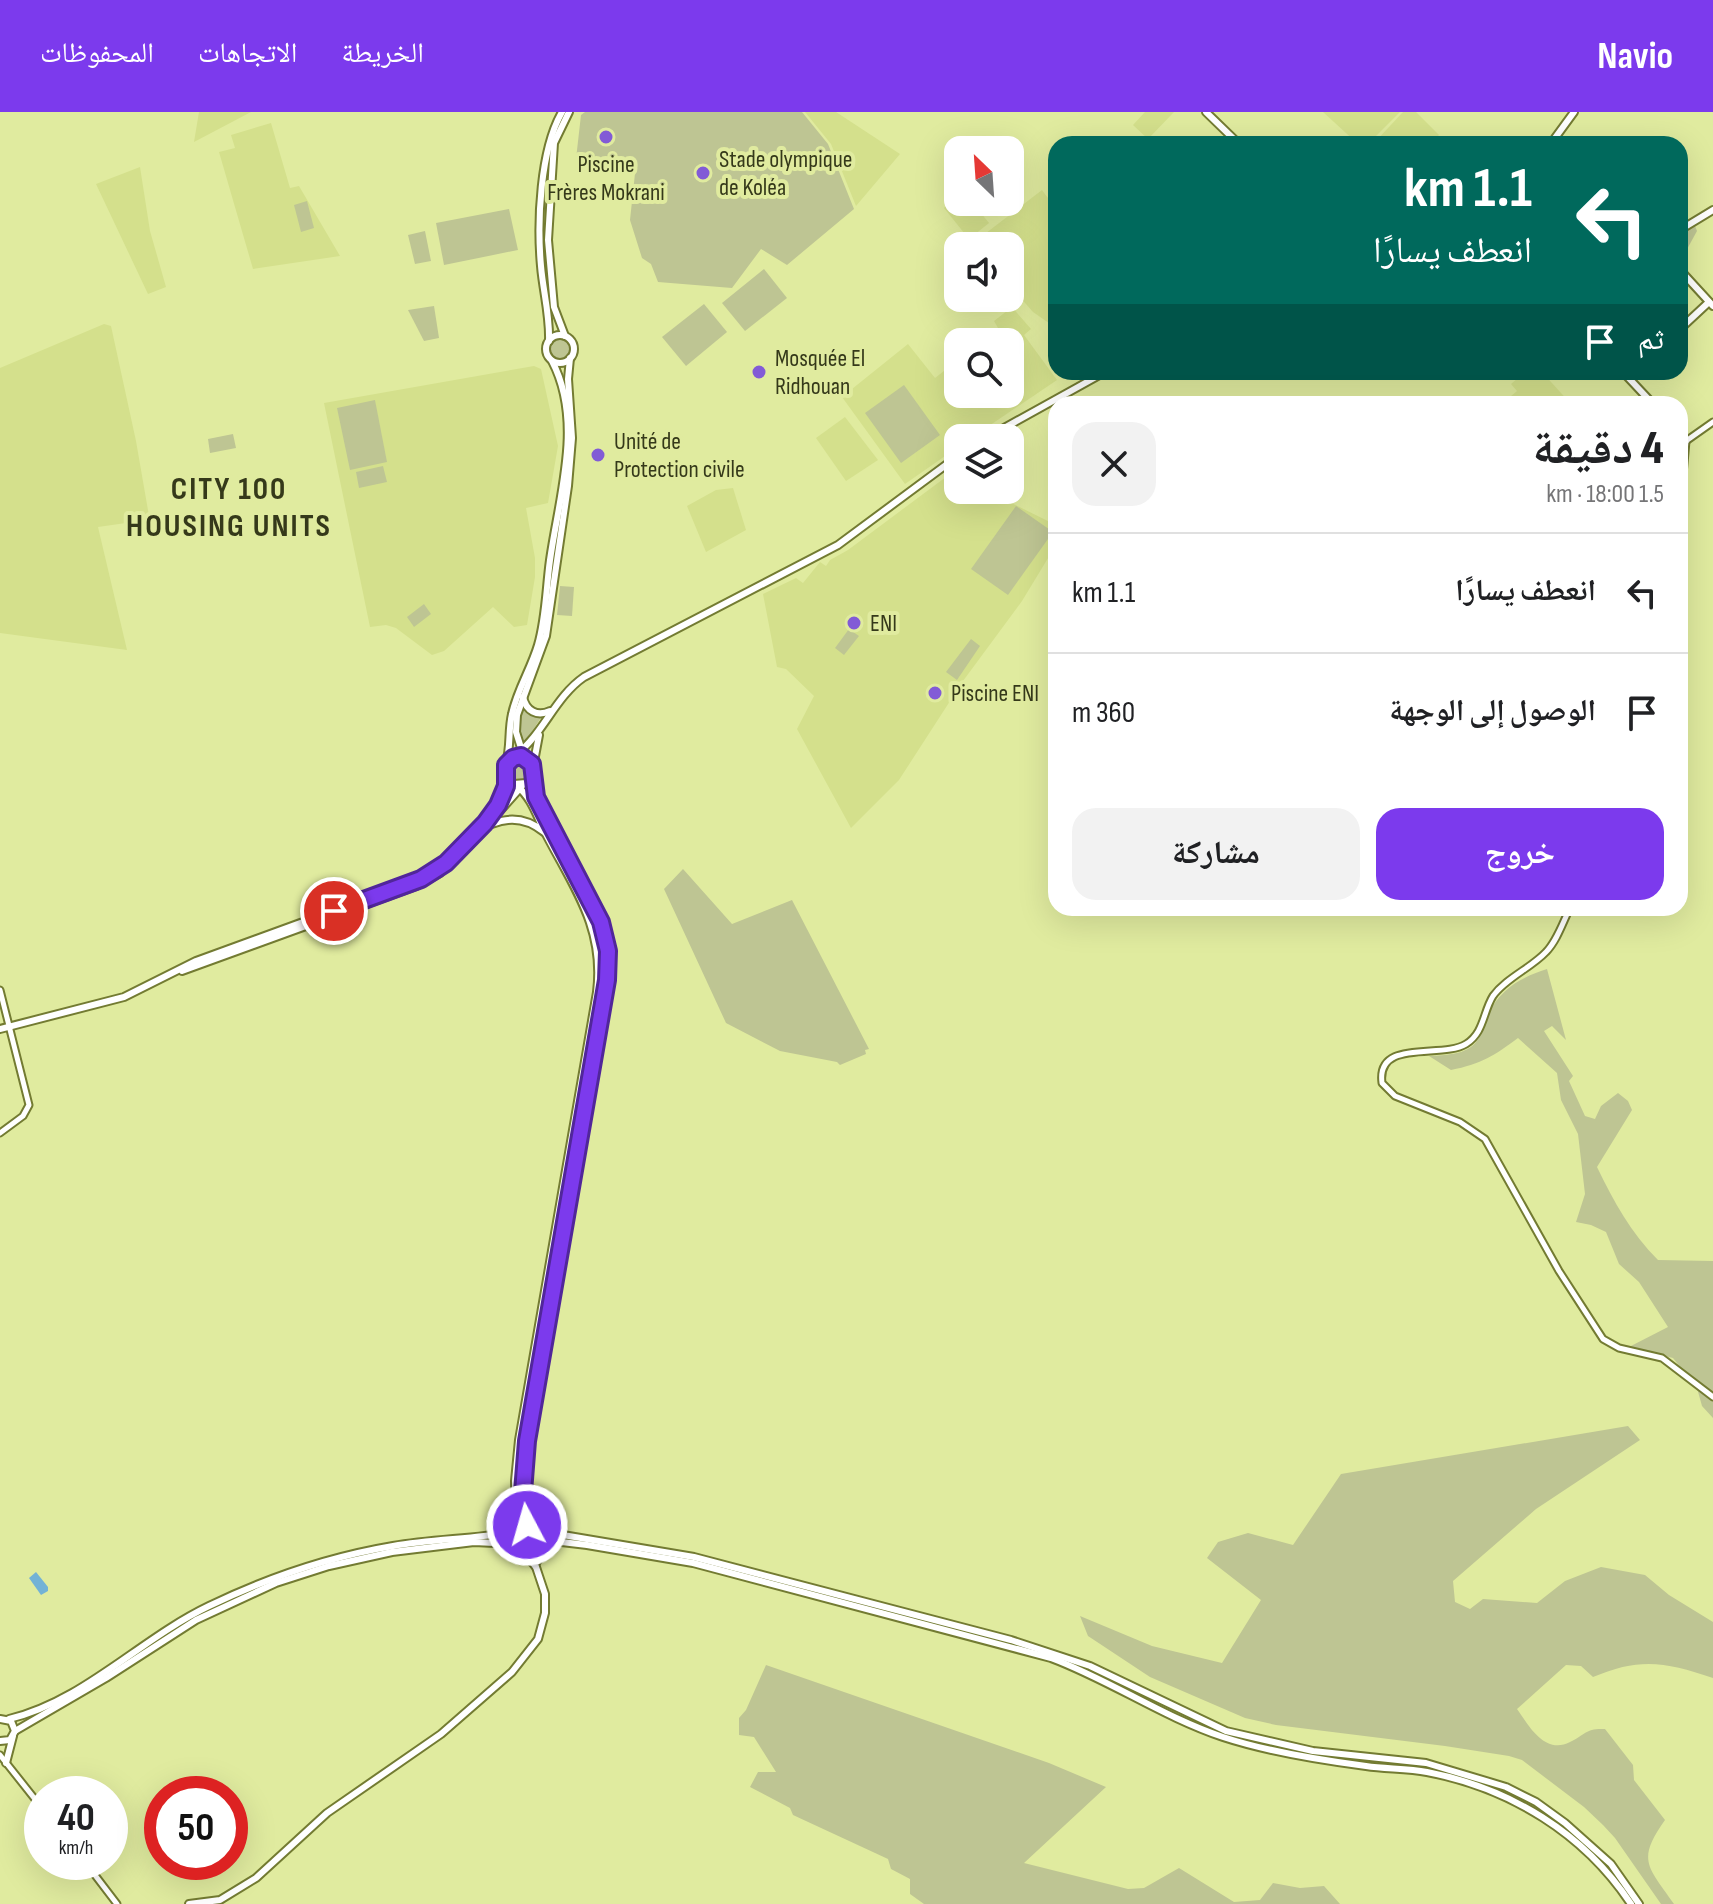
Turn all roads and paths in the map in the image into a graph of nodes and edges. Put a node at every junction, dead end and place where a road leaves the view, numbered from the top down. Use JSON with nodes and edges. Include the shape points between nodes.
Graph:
{"nodes":[{"id":1,"x":562,"y":112,"type":"edge"},
{"id":2,"x":569,"y":112,"type":"edge"},
{"id":3,"x":1206,"y":112,"type":"edge"},
{"id":4,"x":1574,"y":112,"type":"edge"},
{"id":5,"x":1231,"y":136,"type":"edge"},
{"id":6,"x":1556,"y":136,"type":"edge"},
{"id":7,"x":1713,"y":210,"type":"edge"},
{"id":8,"x":1688,"y":225,"type":"edge"},
{"id":9,"x":1688,"y":279,"type":"edge"},
{"id":10,"x":1711,"y":304,"type":"edge"},
{"id":11,"x":1688,"y":323,"type":"edge"},
{"id":12,"x":565,"y":336,"type":"junction"},
{"id":13,"x":549,"y":341,"type":"junction"},
{"id":14,"x":570,"y":358,"type":"junction"},
{"id":15,"x":552,"y":361,"type":"junction"},
{"id":16,"x":1091,"y":380,"type":"edge"},
{"id":17,"x":1633,"y":380,"type":"edge"},
{"id":18,"x":1062,"y":396,"type":"edge"},
{"id":19,"x":1646,"y":396,"type":"edge"},
{"id":20,"x":1048,"y":404,"type":"edge"},
{"id":21,"x":1713,"y":422,"type":"edge"},
{"id":22,"x":1011,"y":424,"type":"edge"},
{"id":23,"x":1688,"y":440,"type":"edge"},
{"id":24,"x":944,"y":466,"type":"edge"},
{"id":25,"x":523,"y":697,"type":"junction"},
{"id":26,"x":553,"y":709,"type":"junction"},
{"id":27,"x":540,"y":730,"type":"junction"},
{"id":28,"x":523,"y":754,"type":"junction"},
{"id":29,"x":506,"y":765,"type":"junction"},
{"id":30,"x":533,"y":770,"type":"junction"},
{"id":31,"x":506,"y":777,"type":"junction"},
{"id":32,"x":520,"y":785,"type":"junction"},
{"id":33,"x":489,"y":825,"type":"junction"},
{"id":34,"x":546,"y":834,"type":"junction"},
{"id":35,"x":1566,"y":916,"type":"edge"},
{"id":36,"x":174,"y":973,"type":"junction"},
{"id":37,"x":0,"y":990,"type":"edge"},
{"id":38,"x":9,"y":1026,"type":"junction"},
{"id":39,"x":0,"y":1029,"type":"edge"},
{"id":40,"x":0,"y":1133,"type":"edge"},
{"id":41,"x":1713,"y":1397,"type":"edge"},
{"id":42,"x":516,"y":1510,"type":"junction"},
{"id":43,"x":530,"y":1528,"type":"junction"},
{"id":44,"x":515,"y":1530,"type":"junction"},
{"id":45,"x":492,"y":1534,"type":"junction"},
{"id":46,"x":553,"y":1541,"type":"junction"},
{"id":47,"x":533,"y":1543,"type":"junction"},
{"id":48,"x":518,"y":1546,"type":"junction"},
{"id":49,"x":536,"y":1567,"type":"junction"},
{"id":50,"x":3,"y":1718,"type":"edge"},
{"id":51,"x":9,"y":1737,"type":"edge"},
{"id":52,"x":0,"y":1755,"type":"edge"},
{"id":53,"x":6,"y":1763,"type":"junction"},
{"id":54,"x":24,"y":1786,"type":"edge"},
{"id":55,"x":99,"y":1880,"type":"edge"},
{"id":56,"x":117,"y":1904,"type":"edge"},
{"id":57,"x":189,"y":1904,"type":"edge"},
{"id":58,"x":1631,"y":1904,"type":"edge"},
{"id":59,"x":1639,"y":1904,"type":"edge"}],
"edges":[{"from":1,"to":13,"type":"main road","via":[[548,143],[543,193],[540,252]]},
{"from":2,"to":12,"type":"main road","via":[[554,143],[548,240],[554,307]]},
{"from":3,"to":5,"type":"main road"},
{"from":4,"to":6,"type":"main road"},
{"from":7,"to":8,"type":"main road"},
{"from":9,"to":10,"type":"main road"},
{"from":10,"to":11,"type":"main road"},
{"from":12,"to":13,"type":"main road"},
{"from":12,"to":14,"type":"main road","via":[[574,346]]},
{"from":13,"to":15,"type":"main road","via":[[546,352]]},
{"from":14,"to":15,"type":"main road"},
{"from":14,"to":25,"type":"main road","via":[[568,486],[546,636]]},
{"from":15,"to":29,"type":"main road","via":[[565,402],[565,469],[540,635],[512,715]]},
{"from":16,"to":18,"type":"main road"},
{"from":17,"to":19,"type":"main road"},
{"from":20,"to":22,"type":"main road"},
{"from":21,"to":23,"type":"street"},
{"from":24,"to":26,"type":"main road","via":[[838,545],[593,671]]},
{"from":25,"to":26,"type":"main road","via":[[536,713]]},
{"from":25,"to":28,"type":"main road","via":[[516,725]]},
{"from":26,"to":27,"type":"main road"},
{"from":27,"to":28,"type":"main road"},
{"from":27,"to":30,"type":"main road"},
{"from":28,"to":29,"type":"main road"},
{"from":28,"to":30,"type":"main road"},
{"from":29,"to":31,"type":"main road"},
{"from":30,"to":32,"type":"main road"},
{"from":30,"to":43,"type":"main road","via":[[536,797],[601,922],[608,959],[527,1441],[523,1492]]},
{"from":31,"to":32,"type":"main road"},
{"from":31,"to":36,"type":"main road","via":[[501,800],[485,823],[426,876]]},
{"from":32,"to":33,"type":"main road"},
{"from":32,"to":34,"type":"main road"},
{"from":33,"to":34,"type":"main road","via":[[518,819]]},
{"from":33,"to":36,"type":"main road","via":[[424,882]]},
{"from":34,"to":42,"type":"main road","via":[[591,922],[599,976],[519,1440]]},
{"from":35,"to":41,"type":"street","via":[[1550,947],[1493,996],[1473,1039],[1455,1049],[1395,1055],[1383,1067],[1382,1083],[1395,1096],[1460,1122],[1485,1139],[1603,1339],[1662,1358]]},
{"from":36,"to":38,"type":"main road","via":[[117,999]]},
{"from":37,"to":38,"type":"street"},
{"from":38,"to":39,"type":"main road"},
{"from":38,"to":40,"type":"street","via":[[29,1105]]},
{"from":42,"to":44,"type":"main road"},
{"from":42,"to":45,"type":"main road"},
{"from":43,"to":44,"type":"main road"},
{"from":43,"to":47,"type":"main road"},
{"from":43,"to":59,"type":"main road","via":[[694,1557],[1011,1640],[1090,1666],[1226,1731],[1313,1751],[1426,1763],[1506,1787],[1565,1823],[1611,1864]]},
{"from":44,"to":45,"type":"main road"},
{"from":44,"to":48,"type":"main road"},
{"from":45,"to":50,"type":"main road","via":[[390,1546],[258,1583],[178,1623],[57,1700]]},
{"from":46,"to":47,"type":"main road"},
{"from":46,"to":49,"type":"main road"},
{"from":46,"to":58,"type":"main road","via":[[693,1563],[958,1632],[1087,1672],[1224,1737],[1313,1759],[1426,1771],[1505,1795],[1559,1828],[1603,1868]]},
{"from":47,"to":48,"type":"main road"},
{"from":47,"to":49,"type":"main road"},
{"from":48,"to":49,"type":"main road"},
{"from":48,"to":51,"type":"main road","via":[[474,1542],[392,1552],[276,1583],[196,1620]]},
{"from":49,"to":57,"type":"main road","via":[[545,1594],[544,1622],[532,1649],[512,1672],[441,1734],[327,1813],[256,1878],[220,1900]]},
{"from":50,"to":51,"type":"main road","via":[[13,1723]]},
{"from":51,"to":53,"type":"main road","via":[[12,1749]]},
{"from":52,"to":53,"type":"street"},
{"from":53,"to":54,"type":"street"},
{"from":55,"to":56,"type":"street"}]}
